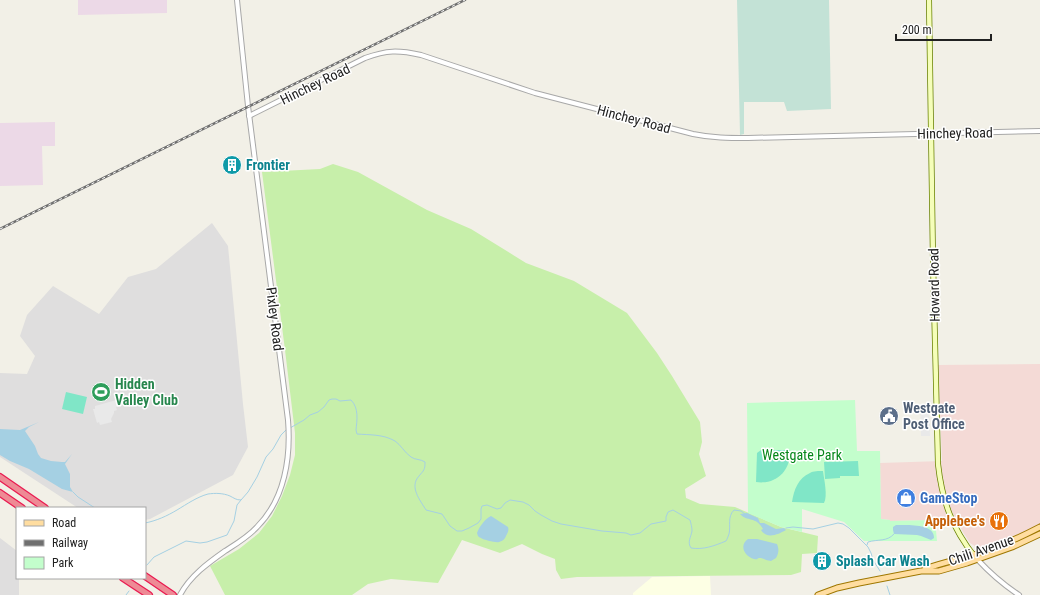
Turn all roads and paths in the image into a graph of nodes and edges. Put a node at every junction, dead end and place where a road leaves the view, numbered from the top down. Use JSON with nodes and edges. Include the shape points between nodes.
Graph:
{"nodes":[{"id":1,"x":237,"y":0,"type":"edge"},
{"id":2,"x":929,"y":0,"type":"edge"},
{"id":3,"x":249,"y":116,"type":"junction"},
{"id":4,"x":1040,"y":131,"type":"edge"},
{"id":5,"x":931,"y":133,"type":"junction"},
{"id":6,"x":0,"y":476,"type":"edge"},
{"id":7,"x":0,"y":494,"type":"edge"},
{"id":8,"x":21,"y":507,"type":"edge"},
{"id":9,"x":44,"y":507,"type":"edge"},
{"id":10,"x":1040,"y":527,"type":"edge"},
{"id":11,"x":1040,"y":534,"type":"edge"},
{"id":12,"x":974,"y":555,"type":"junction"},
{"id":13,"x":978,"y":560,"type":"junction"},
{"id":14,"x":921,"y":571,"type":"junction"},
{"id":15,"x":146,"y":577,"type":"edge"},
{"id":16,"x":125,"y":579,"type":"edge"},
{"id":17,"x":171,"y":594,"type":"edge"},
{"id":18,"x":150,"y":595,"type":"edge"},
{"id":19,"x":180,"y":595,"type":"edge"},
{"id":20,"x":818,"y":595,"type":"edge"},
{"id":21,"x":1019,"y":595,"type":"edge"}],
"edges":[{"from":1,"to":3,"type":"street","name":"Pixley Road"},
{"from":2,"to":5,"type":"main road","name":"Howard Road"},
{"from":3,"to":5,"type":"street","name":"Hinchey Road","via":[[365,58],[397,51],[421,55],[535,93],[710,138]]},
{"from":3,"to":19,"type":"street","name":"Pixley Road","via":[[289,424],[288,460],[277,498],[257,527],[202,568]]},
{"from":4,"to":5,"type":"street","name":"Hinchey Road"},
{"from":5,"to":12,"type":"main road","name":"Howard Road","via":[[939,475],[953,524]]},
{"from":6,"to":9,"type":"highway"},
{"from":7,"to":8,"type":"highway"},
{"from":10,"to":12,"type":"main road","name":"Chili Avenue"},
{"from":11,"to":13,"type":"main road","name":"Chili Avenue","via":[[1022,544]]},
{"from":12,"to":13,"type":"main road","name":"Howard Road"},
{"from":12,"to":14,"type":"main road","name":"Chili Avenue"},
{"from":13,"to":14,"type":"main road","name":"Chili Avenue","via":[[939,570]]},
{"from":13,"to":21,"type":"street","via":[[1000,582]]},
{"from":14,"to":20,"type":"main road","name":"Chili Avenue","via":[[837,588]]},
{"from":15,"to":17,"type":"highway"},
{"from":16,"to":18,"type":"highway"}]}
